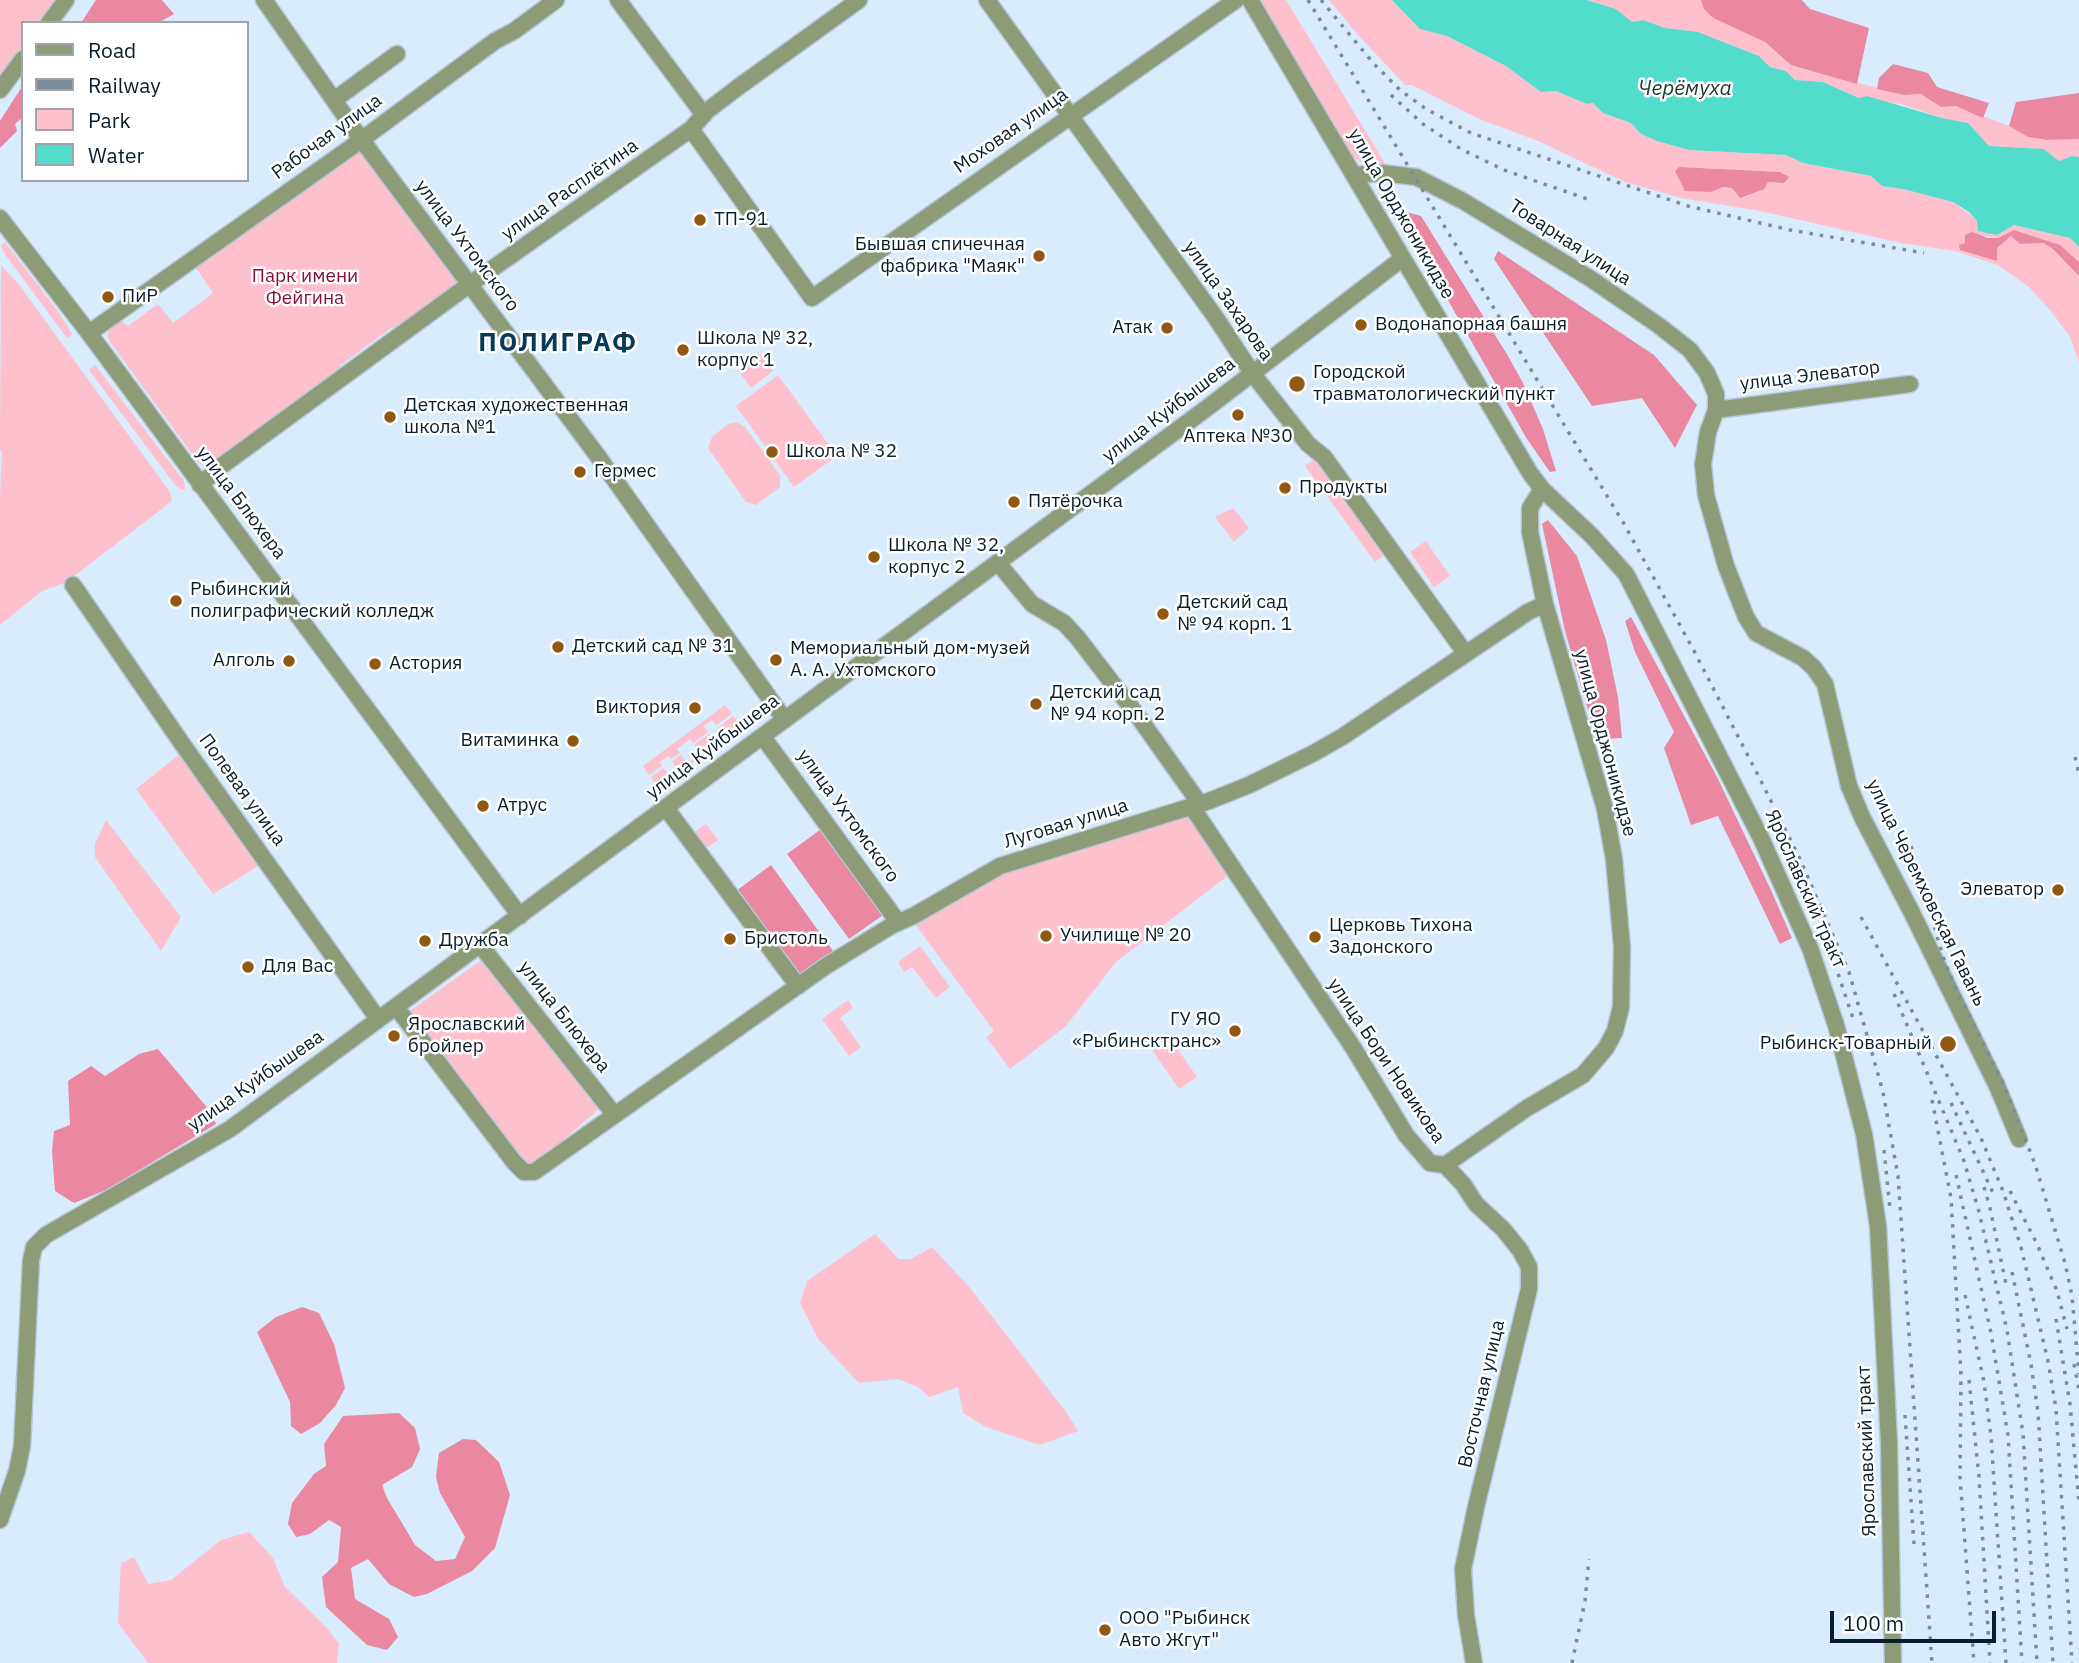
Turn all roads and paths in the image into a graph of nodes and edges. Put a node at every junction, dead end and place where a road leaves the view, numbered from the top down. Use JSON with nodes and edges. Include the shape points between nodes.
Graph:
{"nodes":[{"id":1,"x":66,"y":0,"type":"edge"},
{"id":2,"x":264,"y":0,"type":"edge"},
{"id":3,"x":556,"y":0,"type":"edge"},
{"id":4,"x":618,"y":0,"type":"edge"},
{"id":5,"x":859,"y":0,"type":"edge"},
{"id":6,"x":987,"y":0,"type":"edge"},
{"id":7,"x":1236,"y":0,"type":"edge"},
{"id":8,"x":1250,"y":0,"type":"edge"},
{"id":9,"x":50,"y":21,"type":"edge"},
{"id":10,"x":397,"y":54,"type":"dead end"},
{"id":11,"x":21,"y":62,"type":"edge"},
{"id":12,"x":0,"y":90,"type":"edge"},
{"id":13,"x":334,"y":100,"type":"junction"},
{"id":14,"x":704,"y":115,"type":"junction"},
{"id":15,"x":1071,"y":115,"type":"junction"},
{"id":16,"x":691,"y":129,"type":"junction"},
{"id":17,"x":361,"y":139,"type":"junction"},
{"id":18,"x":1355,"y":175,"type":"junction"},
{"id":19,"x":0,"y":218,"type":"edge"},
{"id":20,"x":1403,"y":258,"type":"junction"},
{"id":21,"x":470,"y":286,"type":"junction"},
{"id":22,"x":89,"y":333,"type":"junction"},
{"id":23,"x":1252,"y":373,"type":"junction"},
{"id":24,"x":1910,"y":384,"type":"dead end"},
{"id":25,"x":1716,"y":410,"type":"junction"},
{"id":26,"x":1516,"y":450,"type":"joint"},
{"id":27,"x":200,"y":485,"type":"junction"},
{"id":28,"x":1542,"y":489,"type":"junction"},
{"id":29,"x":998,"y":563,"type":"junction"},
{"id":30,"x":73,"y":585,"type":"dead end"},
{"id":31,"x":1545,"y":604,"type":"junction"},
{"id":32,"x":1466,"y":654,"type":"junction"},
{"id":33,"x":786,"y":720,"type":"junction"},
{"id":34,"x":763,"y":737,"type":"junction"},
{"id":35,"x":1196,"y":806,"type":"junction"},
{"id":36,"x":666,"y":808,"type":"junction"},
{"id":37,"x":520,"y":916,"type":"junction"},
{"id":38,"x":898,"y":922,"type":"junction"},
{"id":39,"x":481,"y":946,"type":"junction"},
{"id":40,"x":798,"y":986,"type":"junction"},
{"id":41,"x":396,"y":1007,"type":"junction"},
{"id":42,"x":378,"y":1019,"type":"junction"},
{"id":43,"x":614,"y":1114,"type":"junction"},
{"id":44,"x":2019,"y":1139,"type":"dead end"},
{"id":45,"x":1438,"y":1164,"type":"junction"},
{"id":46,"x":0,"y":1520,"type":"edge"},
{"id":47,"x":1474,"y":1663,"type":"edge"},
{"id":48,"x":1894,"y":1663,"type":"edge"}],
"edges":[{"from":1,"to":9,"type":"street"},
{"from":2,"to":13,"type":"street","name":"улица Ухтомского"},
{"from":3,"to":17,"type":"street","name":"Рабочая улица"},
{"from":4,"to":14,"type":"street"},
{"from":5,"to":14,"type":"street","name":"улица Расплётина"},
{"from":6,"to":15,"type":"street","name":"улица Захарова"},
{"from":7,"to":15,"type":"street","name":"Моховая улица"},
{"from":8,"to":18,"type":"street","name":"улица Орджоникидзе"},
{"from":10,"to":13,"type":"street"},
{"from":11,"to":12,"type":"street"},
{"from":13,"to":17,"type":"street","name":"улица Ухтомского"},
{"from":14,"to":16,"type":"street","name":"улица Расплётина"},
{"from":15,"to":16,"type":"street","name":"Моховая улица","via":[[812,298]]},
{"from":15,"to":23,"type":"street","name":"улица Захарова"},
{"from":16,"to":21,"type":"street","name":"улица Расплётина"},
{"from":17,"to":21,"type":"street","name":"улица Ухтомского"},
{"from":17,"to":22,"type":"street","name":"Рабочая улица"},
{"from":18,"to":20,"type":"street","name":"улица Орджоникидзе"},
{"from":18,"to":25,"type":"street","name":"Товарная улица","via":[[1381,173],[1426,180],[1591,279],[1690,350],[1707,373],[1716,394]]},
{"from":19,"to":22,"type":"street","name":"улица Блюхера"},
{"from":20,"to":23,"type":"street","name":"улица Куйбышева"},
{"from":20,"to":26,"type":"street","name":"улица Орджоникидзе"},
{"from":21,"to":27,"type":"street","name":"улица Расплётина"},
{"from":21,"to":33,"type":"street","name":"улица Ухтомского"},
{"from":22,"to":27,"type":"street","name":"улица Блюхера"},
{"from":23,"to":29,"type":"street","name":"улица Куйбышева"},
{"from":23,"to":32,"type":"street","name":"улица Захарова","via":[[1308,444],[1324,457]]},
{"from":24,"to":25,"type":"street","name":"улица Элеватор"},
{"from":25,"to":44,"type":"street","name":"улица Черемховская Гавань","via":[[1703,464],[1706,495],[1746,617],[1756,633],[1793,652],[1814,668],[1825,684],[1849,786],[1862,817]]},
{"from":26,"to":28,"type":"street","name":"Ярославский тракт"},
{"from":27,"to":37,"type":"street","name":"улица Блюхера"},
{"from":28,"to":31,"type":"street","name":"улица Орджоникидзе","via":[[1530,508],[1530,532]]},
{"from":28,"to":48,"type":"street","name":"Ярославский тракт","via":[[1626,574],[1778,874],[1810,947],[1836,1025],[1864,1135],[1880,1250]]},
{"from":29,"to":33,"type":"street","name":"улица Куйбышева"},
{"from":29,"to":35,"type":"street","name":"улица Бори Новикова","via":[[1032,604],[1064,623],[1077,638],[1137,715]]},
{"from":30,"to":42,"type":"street","name":"Полевая улица"},
{"from":31,"to":32,"type":"street","name":"Луговая улица"},
{"from":31,"to":45,"type":"street","name":"улица Орджоникидзе","via":[[1605,810],[1622,947],[1621,1007],[1606,1048],[1583,1075]]},
{"from":32,"to":35,"type":"street","name":"Луговая улица","via":[[1327,746]]},
{"from":33,"to":34,"type":"street","name":"улица Куйбышева"},
{"from":34,"to":36,"type":"street","name":"улица Куйбышева"},
{"from":34,"to":38,"type":"street","name":"улица Ухтомского"},
{"from":35,"to":38,"type":"street","name":"Луговая улица","via":[[1000,866]]},
{"from":35,"to":45,"type":"street","name":"улица Бори Новикова","via":[[1406,1135]]},
{"from":36,"to":37,"type":"street","name":"улица Куйбышева"},
{"from":36,"to":40,"type":"street"},
{"from":37,"to":39,"type":"street","name":"улица Куйбышева"},
{"from":38,"to":40,"type":"street","name":"Луговая улица"},
{"from":39,"to":41,"type":"street","name":"улица Куйбышева"},
{"from":39,"to":43,"type":"street","name":"улица Блюхера"},
{"from":40,"to":43,"type":"street","name":"Луговая улица"},
{"from":41,"to":42,"type":"street","name":"улица Куйбышева"},
{"from":41,"to":43,"type":"street","name":"Луговая улица","via":[[524,1172],[539,1168]]},
{"from":42,"to":46,"type":"street","name":"улица Куйбышева","via":[[214,1139],[54,1230],[34,1247],[22,1446]]},
{"from":45,"to":47,"type":"street","name":"Восточная улица","via":[[1503,1228],[1529,1268],[1529,1289],[1464,1569]]}]}
